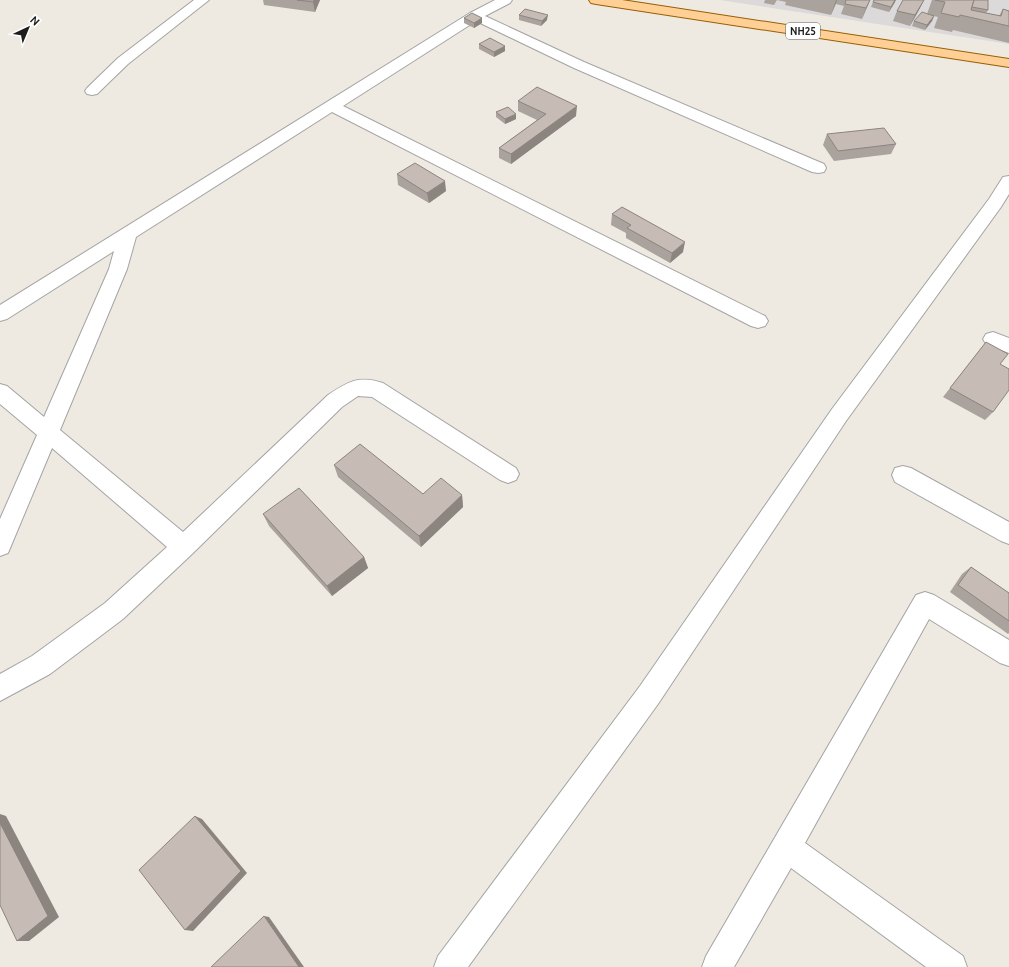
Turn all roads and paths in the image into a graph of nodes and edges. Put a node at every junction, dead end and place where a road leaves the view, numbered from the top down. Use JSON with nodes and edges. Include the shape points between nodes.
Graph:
{"nodes":[{"id":1,"x":202,"y":0,"type":"edge"},
{"id":2,"x":505,"y":0,"type":"edge"},
{"id":3,"x":596,"y":0,"type":"edge"},
{"id":4,"x":660,"y":0,"type":"edge"},
{"id":5,"x":475,"y":16,"type":"junction"},
{"id":6,"x":1009,"y":52,"type":"edge"},
{"id":7,"x":1009,"y":63,"type":"edge"},
{"id":8,"x":92,"y":91,"type":"dead end"},
{"id":9,"x":332,"y":106,"type":"junction"},
{"id":10,"x":818,"y":168,"type":"dead end"},
{"id":11,"x":1009,"y":181,"type":"edge"},
{"id":12,"x":128,"y":233,"type":"junction"},
{"id":13,"x":0,"y":314,"type":"edge"},
{"id":14,"x":758,"y":321,"type":"dead end"},
{"id":15,"x":0,"y":392,"type":"edge"},
{"id":16,"x":48,"y":433,"type":"junction"},
{"id":17,"x":508,"y":474,"type":"dead end"},
{"id":18,"x":903,"y":475,"type":"dead end"},
{"id":19,"x":1009,"y":534,"type":"edge"},
{"id":20,"x":0,"y":546,"type":"edge"},
{"id":21,"x":184,"y":547,"type":"junction"},
{"id":22,"x":1009,"y":654,"type":"edge"},
{"id":23,"x":0,"y":688,"type":"edge"},
{"id":24,"x":787,"y":847,"type":"junction"},
{"id":25,"x":449,"y":967,"type":"edge"},
{"id":26,"x":717,"y":967,"type":"edge"},
{"id":27,"x":952,"y":967,"type":"edge"}],
"edges":[{"from":1,"to":8,"type":"street","via":[[123,61]]},
{"from":2,"to":5,"type":"street"},
{"from":3,"to":7,"type":"main road","number":"NH25"},
{"from":4,"to":6,"type":"main road","number":"NH25"},
{"from":5,"to":9,"type":"street"},
{"from":5,"to":10,"type":"street","via":[[580,65]]},
{"from":9,"to":12,"type":"street"},
{"from":9,"to":14,"type":"street"},
{"from":11,"to":25,"type":"street","via":[[839,415],[648,695]]},
{"from":12,"to":13,"type":"street"},
{"from":12,"to":16,"type":"street","via":[[118,269]]},
{"from":15,"to":16,"type":"street"},
{"from":16,"to":20,"type":"street"},
{"from":16,"to":21,"type":"street"},
{"from":17,"to":21,"type":"street","via":[[376,389],[354,388],[335,401]]},
{"from":18,"to":19,"type":"street"},
{"from":21,"to":23,"type":"street","via":[[114,611],[41,665]]},
{"from":22,"to":24,"type":"street","via":[[925,603]]},
{"from":24,"to":26,"type":"street"},
{"from":24,"to":27,"type":"street"}]}
